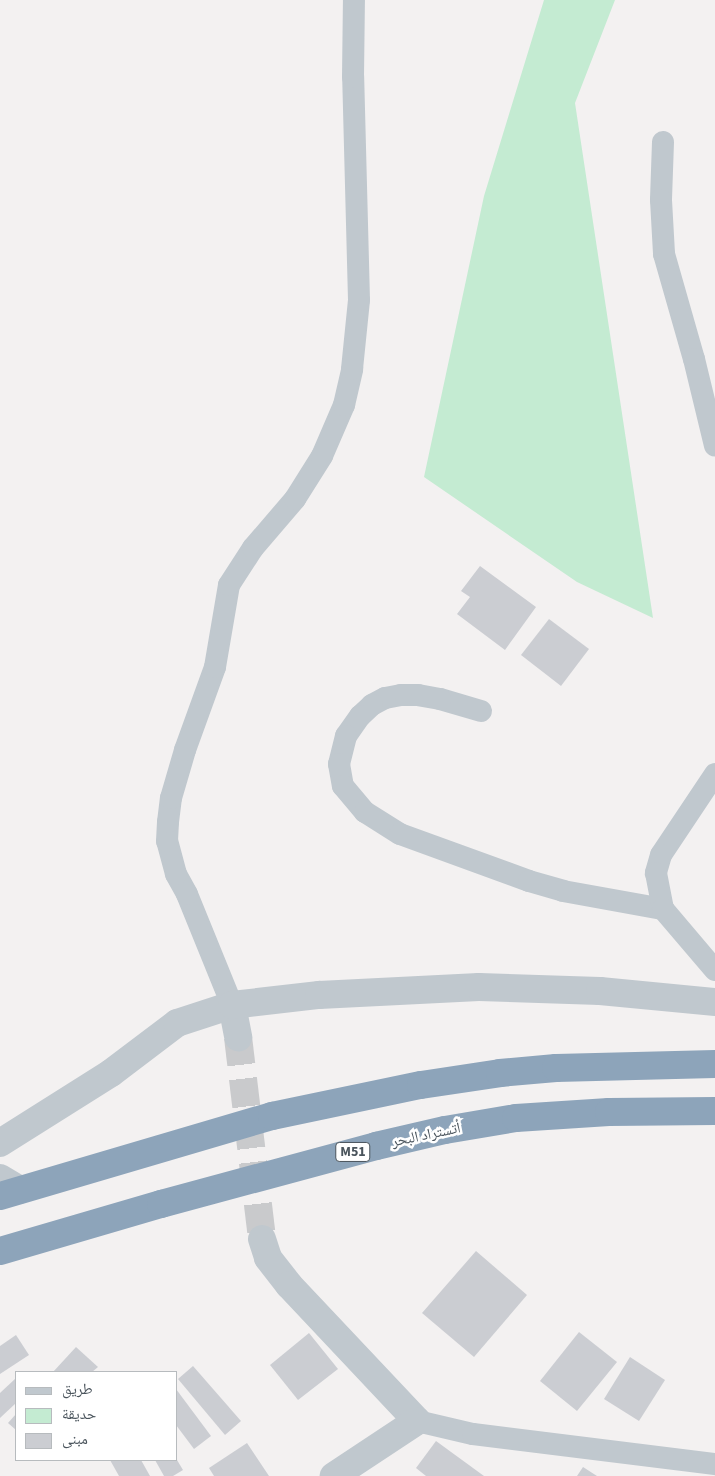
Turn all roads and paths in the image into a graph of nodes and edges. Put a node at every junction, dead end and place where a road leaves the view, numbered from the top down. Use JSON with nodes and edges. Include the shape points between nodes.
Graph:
{"nodes":[{"id":1,"x":354,"y":0,"type":"edge"},
{"id":2,"x":663,"y":142,"type":"dead end"},
{"id":3,"x":715,"y":446,"type":"edge"},
{"id":4,"x":481,"y":712,"type":"dead end"},
{"id":5,"x":715,"y":774,"type":"edge"},
{"id":6,"x":664,"y":909,"type":"junction"},
{"id":7,"x":715,"y":970,"type":"edge"},
{"id":8,"x":715,"y":1002,"type":"edge"},
{"id":9,"x":232,"y":1005,"type":"junction"},
{"id":10,"x":238,"y":1037,"type":"tunnel mouth"},
{"id":11,"x":715,"y":1064,"type":"edge"},
{"id":12,"x":715,"y":1111,"type":"edge"},
{"id":13,"x":0,"y":1143,"type":"edge"},
{"id":14,"x":7,"y":1188,"type":"edge"},
{"id":15,"x":262,"y":1240,"type":"tunnel mouth"},
{"id":16,"x":0,"y":1252,"type":"edge"},
{"id":17,"x":416,"y":1421,"type":"junction"},
{"id":18,"x":715,"y":1464,"type":"edge"},
{"id":19,"x":334,"y":1476,"type":"edge"}],
"edges":[{"from":1,"to":9,"type":"street","via":[[359,300],[352,369],[344,405],[322,456],[295,499],[253,548],[229,585],[215,667],[185,750],[171,798],[168,822],[168,840],[176,874]]},
{"from":2,"to":3,"type":"street","via":[[661,200],[664,254]]},
{"from":4,"to":6,"type":"street","via":[[418,695],[385,698],[372,705],[352,724],[341,749],[339,764],[343,786],[365,812],[400,834],[546,886]]},
{"from":5,"to":6,"type":"street","via":[[661,855],[656,873]]},
{"from":6,"to":7,"type":"street"},
{"from":8,"to":9,"type":"street","via":[[600,991],[479,987],[319,995]]},
{"from":9,"to":10,"type":"street"},
{"from":9,"to":13,"type":"street","via":[[178,1023],[111,1073]]},
{"from":11,"to":14,"type":"highway","via":[[556,1068],[421,1085],[272,1116]]},
{"from":12,"to":16,"type":"highway","name":"أتستراد البحر","number":"M51","via":[[610,1112],[516,1118],[446,1130],[180,1199]]},
{"from":15,"to":17,"type":"street","via":[[268,1258],[284,1279]]},
{"from":17,"to":18,"type":"street","via":[[492,1437]]},
{"from":17,"to":19,"type":"street"}]}
